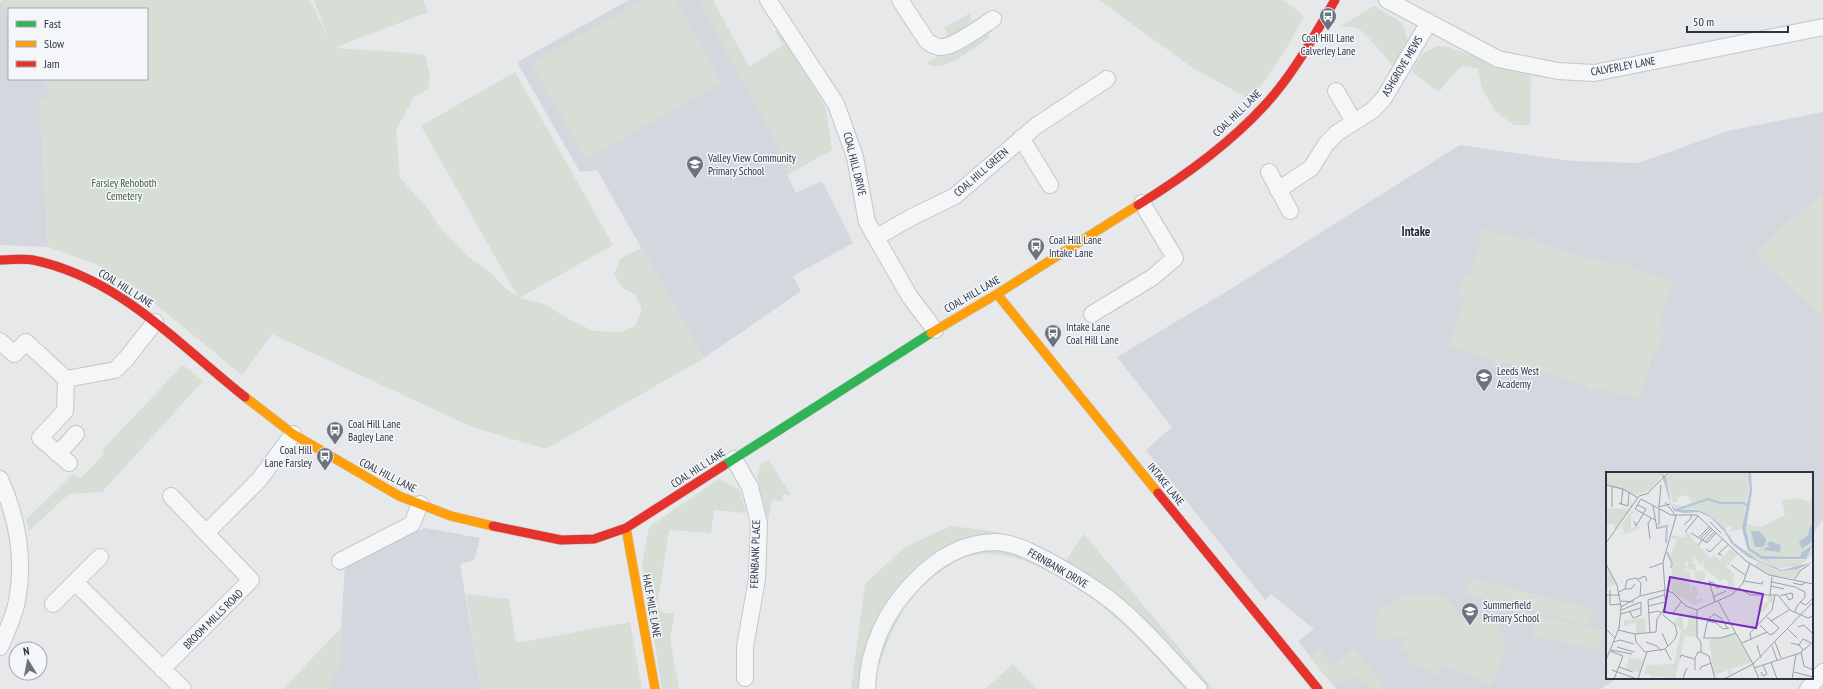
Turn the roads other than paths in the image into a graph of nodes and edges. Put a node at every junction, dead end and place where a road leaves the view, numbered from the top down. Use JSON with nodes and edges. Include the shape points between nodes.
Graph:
{"nodes":[{"id":1,"x":768,"y":0,"type":"edge"},
{"id":2,"x":900,"y":0,"type":"edge"},
{"id":3,"x":1335,"y":0,"type":"edge"},
{"id":4,"x":1387,"y":0,"type":"edge"},
{"id":5,"x":993,"y":19,"type":"dead end"},
{"id":6,"x":1429,"y":22,"type":"junction"},
{"id":7,"x":1823,"y":27,"type":"edge"},
{"id":8,"x":1107,"y":79,"type":"dead end"},
{"id":9,"x":1336,"y":91,"type":"dead end"},
{"id":10,"x":1354,"y":122,"type":"junction"},
{"id":11,"x":1021,"y":138,"type":"junction"},
{"id":12,"x":1268,"y":172,"type":"dead end"},
{"id":13,"x":1050,"y":185,"type":"dead end"},
{"id":14,"x":1278,"y":190,"type":"junction"},
{"id":15,"x":1142,"y":204,"type":"junction"},
{"id":16,"x":1290,"y":211,"type":"dead end"},
{"id":17,"x":877,"y":237,"type":"junction"},
{"id":18,"x":0,"y":260,"type":"edge"},
{"id":19,"x":997,"y":294,"type":"junction"},
{"id":20,"x":1092,"y":314,"type":"dead end"},
{"id":21,"x":155,"y":322,"type":"junction"},
{"id":22,"x":935,"y":330,"type":"junction"},
{"id":23,"x":0,"y":341,"type":"edge"},
{"id":24,"x":66,"y":379,"type":"junction"},
{"id":25,"x":76,"y":434,"type":"dead end"},
{"id":26,"x":292,"y":434,"type":"junction"},
{"id":27,"x":734,"y":459,"type":"junction"},
{"id":28,"x":0,"y":479,"type":"edge"},
{"id":29,"x":171,"y":496,"type":"dead end"},
{"id":30,"x":420,"y":504,"type":"junction"},
{"id":31,"x":626,"y":528,"type":"junction"},
{"id":32,"x":206,"y":533,"type":"junction"},
{"id":33,"x":100,"y":557,"type":"dead end"},
{"id":34,"x":340,"y":561,"type":"dead end"},
{"id":35,"x":75,"y":582,"type":"junction"},
{"id":36,"x":54,"y":604,"type":"dead end"},
{"id":37,"x":0,"y":647,"type":"edge"},
{"id":38,"x":162,"y":669,"type":"junction"},
{"id":39,"x":1823,"y":672,"type":"edge"},
{"id":40,"x":745,"y":678,"type":"dead end"},
{"id":41,"x":183,"y":689,"type":"edge"},
{"id":42,"x":655,"y":689,"type":"edge"},
{"id":43,"x":867,"y":689,"type":"edge"},
{"id":44,"x":1199,"y":689,"type":"edge"},
{"id":45,"x":1318,"y":689,"type":"edge"},
{"id":46,"x":1808,"y":689,"type":"edge"}],
"edges":[{"from":1,"to":17,"type":"street","name":"COAL HILL DRIVE","via":[[836,104],[855,157],[867,222]]},
{"from":2,"to":5,"type":"street","via":[[933,46],[950,45]]},
{"from":3,"to":15,"type":"street","name":"COAL HILL LANE","via":[[1304,54],[1265,105],[1228,141]]},
{"from":4,"to":6,"type":"street","name":"CALVERLEY LANE"},
{"from":6,"to":7,"type":"street","name":"CALVERLEY LANE","via":[[1498,59],[1558,71],[1594,72]]},
{"from":6,"to":10,"type":"street","name":"ASHGROVE MEWS","via":[[1384,98],[1373,110]]},
{"from":8,"to":11,"type":"street","name":"COAL HILL GREEN"},
{"from":9,"to":10,"type":"street"},
{"from":10,"to":14,"type":"street","name":"ASHGROVE MEWS","via":[[1326,143],[1311,168]]},
{"from":11,"to":13,"type":"street"},
{"from":11,"to":17,"type":"street","name":"COAL HILL GREEN","via":[[955,196]]},
{"from":12,"to":14,"type":"street"},
{"from":14,"to":16,"type":"street"},
{"from":15,"to":19,"type":"street","name":"COAL HILL LANE"},
{"from":15,"to":20,"type":"street","via":[[1175,258],[1153,277]]},
{"from":17,"to":22,"type":"street","name":"COAL HILL DRIVE","via":[[910,297]]},
{"from":18,"to":21,"type":"street","name":"COAL HILL LANE","via":[[32,260],[82,276],[102,285]]},
{"from":19,"to":22,"type":"street","name":"COAL HILL LANE"},
{"from":19,"to":45,"type":"street","name":"INTAKE LANE"},
{"from":21,"to":24,"type":"street","via":[[115,370]]},
{"from":21,"to":26,"type":"street","name":"COAL HILL LANE"},
{"from":22,"to":27,"type":"street","name":"COAL HILL LANE"},
{"from":23,"to":24,"type":"street","via":[[14,354],[26,342]]},
{"from":24,"to":25,"type":"street","via":[[65,411],[40,438],[64,458]]},
{"from":26,"to":30,"type":"street","name":"COAL HILL LANE","via":[[399,496]]},
{"from":26,"to":32,"type":"street","via":[[259,480]]},
{"from":27,"to":31,"type":"street","name":"COAL HILL LANE"},
{"from":27,"to":40,"type":"street","name":"FERNBANK PLACE","via":[[750,487],[759,523],[757,579],[745,648]]},
{"from":28,"to":37,"type":"street","via":[[18,533],[20,568],[17,602]]},
{"from":29,"to":32,"type":"street","name":"BROOM MILLS ROAD"},
{"from":30,"to":31,"type":"street","name":"COAL HILL LANE","via":[[451,516],[561,540],[594,538]]},
{"from":30,"to":34,"type":"street","via":[[412,524]]},
{"from":31,"to":42,"type":"street","name":"HALF MILE LANE"},
{"from":32,"to":38,"type":"street","name":"BROOM MILLS ROAD","via":[[251,580]]},
{"from":33,"to":35,"type":"street"},
{"from":35,"to":36,"type":"street"},
{"from":35,"to":38,"type":"street"},
{"from":38,"to":41,"type":"street"},
{"from":39,"to":46,"type":"street"},
{"from":43,"to":44,"type":"street","name":"FERNBANK DRIVE","via":[[868,670],[880,630],[898,598],[928,567],[957,549],[994,542],[1024,548],[1069,572],[1109,600],[1144,631]]}]}
